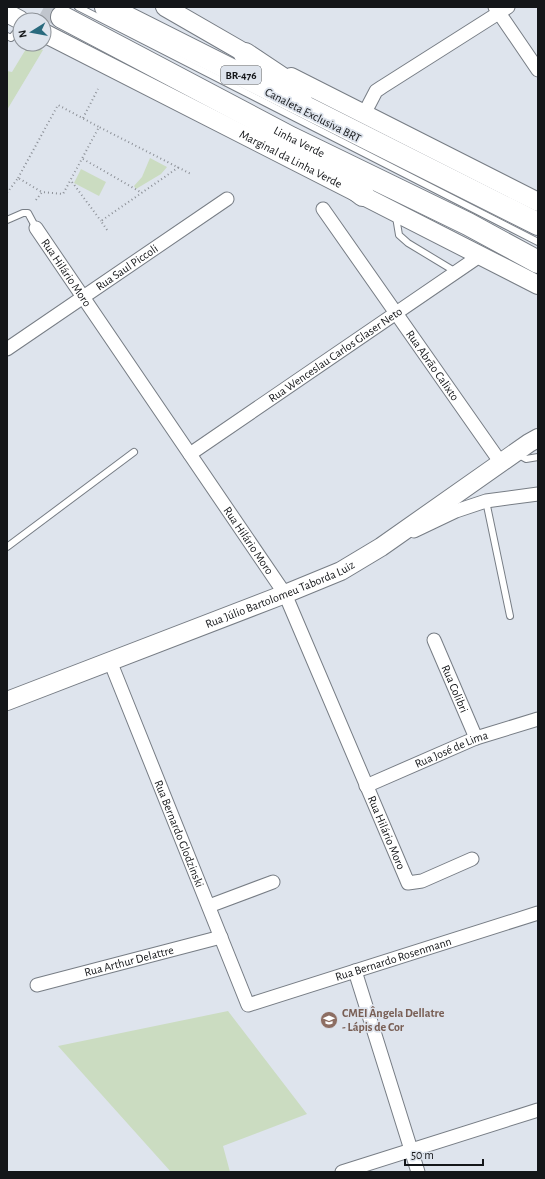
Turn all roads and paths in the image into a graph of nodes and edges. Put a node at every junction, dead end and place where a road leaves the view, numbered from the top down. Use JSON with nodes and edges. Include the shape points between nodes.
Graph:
{"nodes":[{"id":1,"x":20,"y":7,"type":"edge"},
{"id":2,"x":106,"y":7,"type":"edge"},
{"id":3,"x":165,"y":7,"type":"edge"},
{"id":4,"x":501,"y":9,"type":"edge"},
{"id":5,"x":70,"y":12,"type":"edge"},
{"id":6,"x":7,"y":13,"type":"edge"},
{"id":7,"x":52,"y":36,"type":"edge"},
{"id":8,"x":245,"y":54,"type":"junction"},
{"id":9,"x":538,"y":70,"type":"edge"},
{"id":10,"x":98,"y":89,"type":"dead end"},
{"id":11,"x":364,"y":114,"type":"junction"},
{"id":12,"x":83,"y":118,"type":"junction"},
{"id":13,"x":99,"y":127,"type":"junction"},
{"id":14,"x":291,"y":138,"type":"junction"},
{"id":15,"x":376,"y":141,"type":"junction"},
{"id":16,"x":83,"y":159,"type":"junction"},
{"id":17,"x":179,"y":168,"type":"junction"},
{"id":18,"x":191,"y":174,"type":"dead end"},
{"id":19,"x":18,"y":178,"type":"junction"},
{"id":20,"x":71,"y":182,"type":"junction"},
{"id":21,"x":464,"y":186,"type":"junction"},
{"id":22,"x":42,"y":192,"type":"junction"},
{"id":23,"x":7,"y":193,"type":"edge"},
{"id":24,"x":142,"y":193,"type":"junction"},
{"id":25,"x":363,"y":195,"type":"junction"},
{"id":26,"x":227,"y":199,"type":"dead end"},
{"id":27,"x":36,"y":200,"type":"dead end"},
{"id":28,"x":538,"y":202,"type":"edge"},
{"id":29,"x":538,"y":206,"type":"edge"},
{"id":30,"x":323,"y":210,"type":"dead end"},
{"id":31,"x":395,"y":211,"type":"junction"},
{"id":32,"x":7,"y":220,"type":"edge"},
{"id":33,"x":101,"y":221,"type":"junction"},
{"id":34,"x":538,"y":224,"type":"edge"},
{"id":35,"x":36,"y":228,"type":"joint"},
{"id":36,"x":107,"y":230,"type":"dead end"},
{"id":37,"x":538,"y":242,"type":"edge"},
{"id":38,"x":481,"y":255,"type":"junction"},
{"id":39,"x":538,"y":262,"type":"edge"},
{"id":40,"x":456,"y":272,"type":"junction"},
{"id":41,"x":538,"y":285,"type":"edge"},
{"id":42,"x":83,"y":297,"type":"junction"},
{"id":43,"x":396,"y":313,"type":"junction"},
{"id":44,"x":7,"y":349,"type":"edge"},
{"id":45,"x":536,"y":443,"type":"edge"},
{"id":46,"x":134,"y":452,"type":"dead end"},
{"id":47,"x":190,"y":454,"type":"junction"},
{"id":48,"x":508,"y":458,"type":"junction"},
{"id":49,"x":538,"y":494,"type":"edge"},
{"id":50,"x":486,"y":501,"type":"junction"},
{"id":51,"x":381,"y":547,"type":"junction"},
{"id":52,"x":7,"y":548,"type":"edge"},
{"id":53,"x":285,"y":594,"type":"junction"},
{"id":54,"x":510,"y":616,"type":"dead end"},
{"id":55,"x":434,"y":640,"type":"dead end"},
{"id":56,"x":110,"y":661,"type":"junction"},
{"id":57,"x":7,"y":701,"type":"edge"},
{"id":58,"x":538,"y":719,"type":"edge"},
{"id":59,"x":476,"y":738,"type":"junction"},
{"id":60,"x":366,"y":786,"type":"junction"},
{"id":61,"x":472,"y":859,"type":"dead end"},
{"id":62,"x":273,"y":882,"type":"dead end"},
{"id":63,"x":209,"y":906,"type":"junction"},
{"id":64,"x":538,"y":913,"type":"edge"},
{"id":65,"x":221,"y":937,"type":"junction"},
{"id":66,"x":355,"y":971,"type":"junction"},
{"id":67,"x":38,"y":985,"type":"dead end"},
{"id":68,"x":248,"y":1005,"type":"joint"},
{"id":69,"x":538,"y":1110,"type":"edge"},
{"id":70,"x":411,"y":1150,"type":"junction"},
{"id":71,"x":342,"y":1172,"type":"edge"},
{"id":72,"x":418,"y":1172,"type":"edge"}],
"edges":[{"from":1,"to":6,"type":"main road"},
{"from":2,"to":15,"type":"highway","number":"BR-476"},
{"from":3,"to":8,"type":"main road","number":"BR-476"},
{"from":4,"to":9,"type":"street"},
{"from":4,"to":11,"type":"street","via":[[376,91]]},
{"from":5,"to":14,"type":"highway","name":"Linha Verde","number":"BR-476"},
{"from":5,"to":37,"type":"lane","name":"Canaleta Exclusiva BRT"},
{"from":7,"to":25,"type":"main road","name":"Marginal da Linha Verde"},
{"from":8,"to":11,"type":"main road"},
{"from":8,"to":15,"type":"highway"},
{"from":10,"to":12,"type":"path"},
{"from":11,"to":28,"type":"main road"},
{"from":12,"to":13,"type":"path"},
{"from":12,"to":19,"type":"path","via":[[58,105]]},
{"from":13,"to":16,"type":"path"},
{"from":13,"to":17,"type":"path"},
{"from":14,"to":25,"type":"highway"},
{"from":14,"to":39,"type":"highway","name":"Linha Verde","number":"BR-476","via":[[468,224]]},
{"from":15,"to":21,"type":"highway","number":"BR-476"},
{"from":16,"to":20,"type":"path"},
{"from":16,"to":24,"type":"path"},
{"from":17,"to":18,"type":"path"},
{"from":17,"to":24,"type":"path"},
{"from":19,"to":22,"type":"path"},
{"from":19,"to":23,"type":"path"},
{"from":20,"to":22,"type":"path","via":[[63,194]]},
{"from":20,"to":33,"type":"path"},
{"from":21,"to":29,"type":"highway"},
{"from":21,"to":34,"type":"highway","number":"BR-476"},
{"from":22,"to":27,"type":"path"},
{"from":24,"to":33,"type":"path"},
{"from":25,"to":31,"type":"main road","name":"Marginal da Linha Verde"},
{"from":26,"to":42,"type":"street","name":"Rua Saul Piccoli"},
{"from":30,"to":43,"type":"street","name":"Rua Abrão Calixto"},
{"from":31,"to":38,"type":"main road","name":"Marginal da Linha Verde"},
{"from":31,"to":40,"type":"lane","via":[[399,235]]},
{"from":32,"to":35,"type":"lane","via":[[28,213]]},
{"from":33,"to":36,"type":"path"},
{"from":35,"to":42,"type":"street","name":"Rua Hilário Moro"},
{"from":38,"to":40,"type":"street","name":"Rua Wenceslau Carlos Glaser Neto"},
{"from":38,"to":41,"type":"main road","name":"Marginal da Linha Verde"},
{"from":40,"to":43,"type":"street","name":"Rua Wenceslau Carlos Glaser Neto"},
{"from":42,"to":44,"type":"street","name":"Rua Saul Piccoli"},
{"from":42,"to":47,"type":"street","name":"Rua Hilário Moro"},
{"from":43,"to":47,"type":"street","name":"Rua Wenceslau Carlos Glaser Neto"},
{"from":43,"to":48,"type":"street","name":"Rua Abrão Calixto"},
{"from":45,"to":48,"type":"main road","name":"Rua Júlio Bartolomeu Taborda Luiz"},
{"from":46,"to":52,"type":"lane"},
{"from":47,"to":53,"type":"street","name":"Rua Hilário Moro"},
{"from":48,"to":51,"type":"main road","name":"Rua Júlio Bartolomeu Taborda Luiz"},
{"from":49,"to":50,"type":"street"},
{"from":50,"to":51,"type":"street","via":[[456,511]]},
{"from":50,"to":54,"type":"lane"},
{"from":51,"to":53,"type":"main road","name":"Rua Júlio Bartolomeu Taborda Luiz","via":[[341,571]]},
{"from":53,"to":56,"type":"main road","name":"Rua Júlio Bartolomeu Taborda Luiz"},
{"from":53,"to":60,"type":"street","name":"Rua Hilário Moro"},
{"from":55,"to":59,"type":"street","name":"Rua Colibri"},
{"from":56,"to":57,"type":"main road","name":"Rua Júlio Bartolomeu Taborda Luiz"},
{"from":56,"to":63,"type":"street","name":"Rua Bernardo Glodzinski"},
{"from":58,"to":59,"type":"street","name":"Rua José de Lima"},
{"from":59,"to":60,"type":"street","name":"Rua José de Lima"},
{"from":60,"to":61,"type":"street","name":"Rua Hilário Moro","via":[[408,884],[422,881]]},
{"from":62,"to":63,"type":"street"},
{"from":63,"to":65,"type":"street","name":"Rua Bernardo Glodzinski"},
{"from":64,"to":66,"type":"street","name":"Rua Bernardo Rosenmann"},
{"from":65,"to":67,"type":"street","name":"Rua Arthur Delattre"},
{"from":65,"to":68,"type":"street","name":"Rua Bernardo Glodzinski"},
{"from":66,"to":68,"type":"street","name":"Rua Bernardo Rosenmann"},
{"from":66,"to":70,"type":"street"},
{"from":69,"to":70,"type":"street"},
{"from":70,"to":71,"type":"street"},
{"from":70,"to":72,"type":"street"}]}
